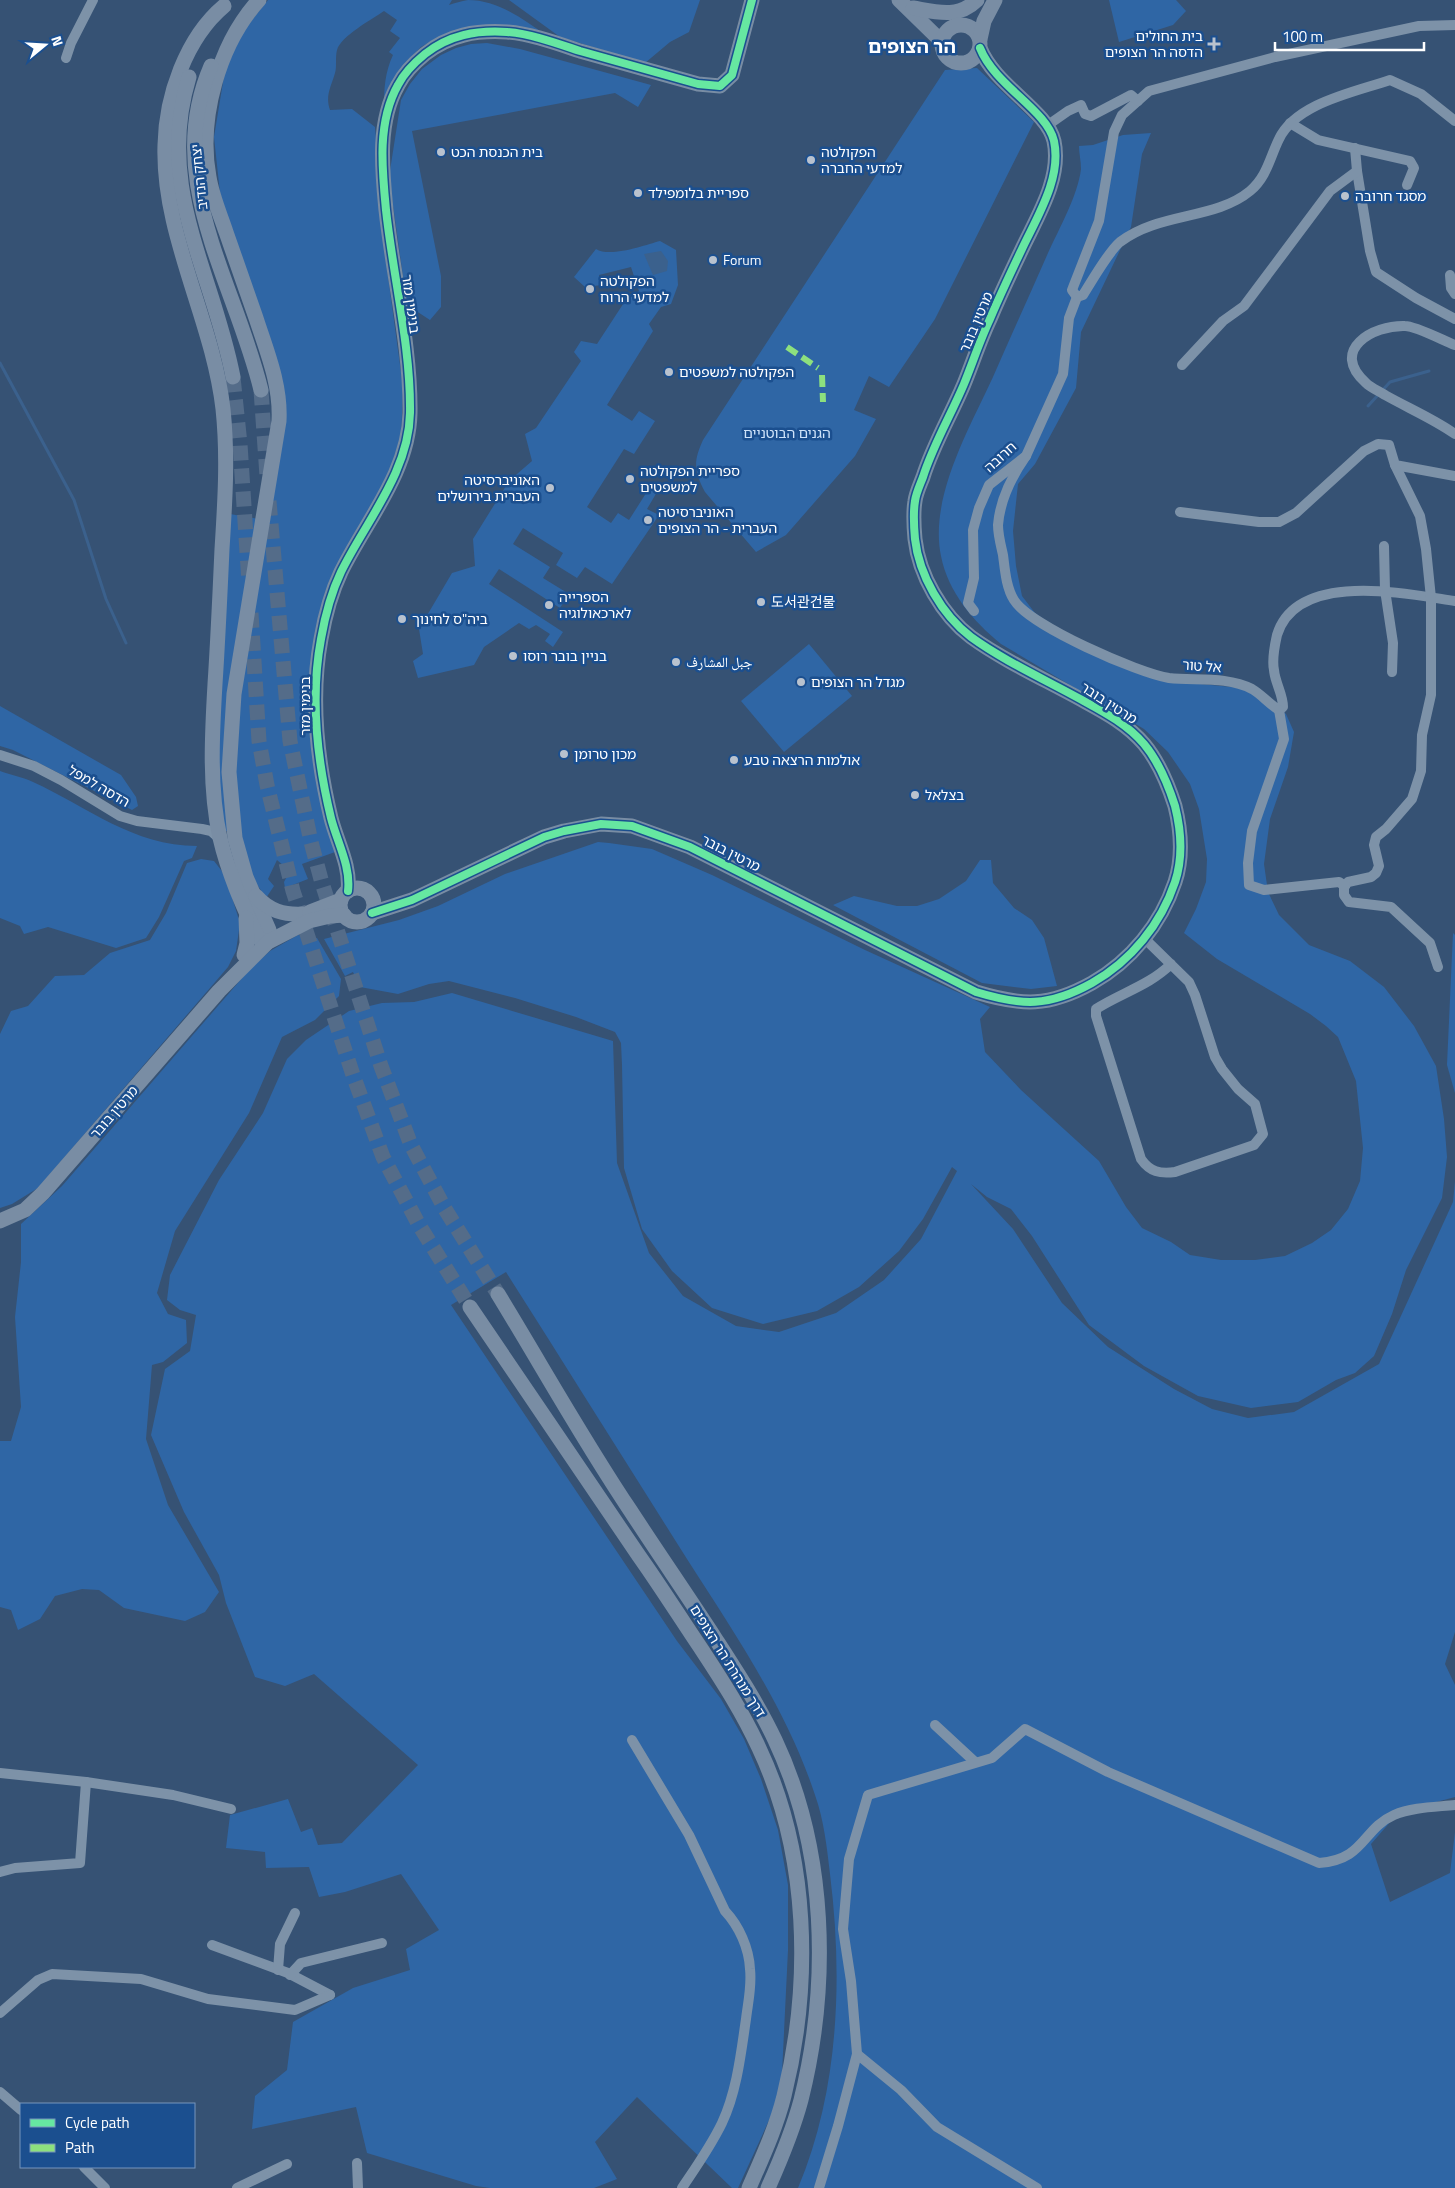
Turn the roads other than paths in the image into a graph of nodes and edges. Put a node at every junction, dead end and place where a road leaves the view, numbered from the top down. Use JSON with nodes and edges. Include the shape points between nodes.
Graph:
{"nodes":[{"id":1,"x":93,"y":0,"type":"edge"},
{"id":2,"x":253,"y":0,"type":"edge"},
{"id":3,"x":259,"y":0,"type":"edge"},
{"id":4,"x":752,"y":0,"type":"edge"},
{"id":5,"x":978,"y":0,"type":"edge"},
{"id":6,"x":995,"y":0,"type":"edge"},
{"id":7,"x":227,"y":3,"type":"edge"},
{"id":8,"x":904,"y":3,"type":"edge"},
{"id":9,"x":1455,"y":25,"type":"edge"},
{"id":10,"x":953,"y":26,"type":"junction"},
{"id":11,"x":942,"y":42,"type":"junction"},
{"id":12,"x":980,"y":43,"type":"junction"},
{"id":13,"x":66,"y":58,"type":"dead end"},
{"id":14,"x":971,"y":61,"type":"junction"},
{"id":15,"x":1002,"y":82,"type":"junction"},
{"id":16,"x":1138,"y":101,"type":"junction"},
{"id":17,"x":1455,"y":121,"type":"edge"},
{"id":18,"x":1290,"y":123,"type":"junction"},
{"id":19,"x":1048,"y":124,"type":"junction"},
{"id":20,"x":1355,"y":148,"type":"junction"},
{"id":21,"x":1357,"y":171,"type":"junction"},
{"id":22,"x":1407,"y":185,"type":"dead end"},
{"id":23,"x":1450,"y":275,"type":"dead end"},
{"id":24,"x":1455,"y":294,"type":"edge"},
{"id":25,"x":1077,"y":297,"type":"junction"},
{"id":26,"x":1455,"y":319,"type":"edge"},
{"id":27,"x":1455,"y":345,"type":"edge"},
{"id":28,"x":1182,"y":365,"type":"dead end"},
{"id":29,"x":233,"y":377,"type":"tunnel mouth"},
{"id":30,"x":261,"y":390,"type":"tunnel mouth"},
{"id":31,"x":1455,"y":434,"type":"edge"},
{"id":32,"x":1026,"y":456,"type":"junction"},
{"id":33,"x":1395,"y":465,"type":"junction"},
{"id":34,"x":1455,"y":476,"type":"edge"},
{"id":35,"x":1180,"y":512,"type":"dead end"},
{"id":36,"x":1384,"y":546,"type":"dead end"},
{"id":37,"x":1385,"y":590,"type":"junction"},
{"id":38,"x":1431,"y":598,"type":"junction"},
{"id":39,"x":1455,"y":601,"type":"edge"},
{"id":40,"x":974,"y":611,"type":"dead end"},
{"id":41,"x":1392,"y":672,"type":"dead end"},
{"id":42,"x":1279,"y":710,"type":"junction"},
{"id":43,"x":0,"y":754,"type":"edge"},
{"id":44,"x":215,"y":796,"type":"junction"},
{"id":45,"x":188,"y":829,"type":"junction"},
{"id":46,"x":220,"y":840,"type":"junction"},
{"id":47,"x":344,"y":860,"type":"junction"},
{"id":48,"x":1345,"y":886,"type":"junction"},
{"id":49,"x":252,"y":890,"type":"junction"},
{"id":50,"x":426,"y":892,"type":"junction"},
{"id":51,"x":368,"y":893,"type":"junction"},
{"id":52,"x":344,"y":896,"type":"junction"},
{"id":53,"x":246,"y":912,"type":"junction"},
{"id":54,"x":372,"y":913,"type":"junction"},
{"id":55,"x":304,"y":914,"type":"junction"},
{"id":56,"x":344,"y":915,"type":"junction"},
{"id":57,"x":265,"y":937,"type":"junction"},
{"id":58,"x":1144,"y":938,"type":"junction"},
{"id":59,"x":244,"y":955,"type":"junction"},
{"id":60,"x":1171,"y":964,"type":"junction"},
{"id":61,"x":1438,"y":967,"type":"dead end"},
{"id":62,"x":220,"y":991,"type":"junction"},
{"id":63,"x":0,"y":1221,"type":"edge"},
{"id":64,"x":498,"y":1294,"type":"tunnel mouth"},
{"id":65,"x":470,"y":1307,"type":"tunnel mouth"},
{"id":66,"x":935,"y":1725,"type":"dead end"},
{"id":67,"x":632,"y":1740,"type":"dead end"},
{"id":68,"x":976,"y":1762,"type":"junction"},
{"id":69,"x":0,"y":1773,"type":"edge"},
{"id":70,"x":86,"y":1782,"type":"junction"},
{"id":71,"x":1455,"y":1805,"type":"edge"},
{"id":72,"x":231,"y":1809,"type":"dead end"},
{"id":73,"x":0,"y":1872,"type":"edge"},
{"id":74,"x":295,"y":1913,"type":"dead end"},
{"id":75,"x":382,"y":1944,"type":"dead end"},
{"id":76,"x":212,"y":1945,"type":"dead end"},
{"id":77,"x":278,"y":1970,"type":"junction"},
{"id":78,"x":290,"y":1975,"type":"junction"},
{"id":79,"x":0,"y":2013,"type":"edge"},
{"id":80,"x":857,"y":2054,"type":"junction"},
{"id":81,"x":0,"y":2092,"type":"edge"},
{"id":82,"x":20,"y":2109,"type":"edge"},
{"id":83,"x":357,"y":2163,"type":"dead end"},
{"id":84,"x":287,"y":2164,"type":"dead end"},
{"id":85,"x":85,"y":2168,"type":"edge"},
{"id":86,"x":105,"y":2188,"type":"edge"},
{"id":87,"x":238,"y":2188,"type":"edge"},
{"id":88,"x":358,"y":2188,"type":"edge"},
{"id":89,"x":682,"y":2188,"type":"edge"},
{"id":90,"x":749,"y":2188,"type":"edge"},
{"id":91,"x":768,"y":2188,"type":"edge"},
{"id":92,"x":819,"y":2188,"type":"edge"},
{"id":93,"x":1037,"y":2188,"type":"edge"}],
"edges":[{"from":1,"to":13,"type":"street"},
{"from":2,"to":30,"type":"main road","name":"יצחק הנדיב","via":[[229,30],[206,78],[197,112],[194,145],[196,183],[204,222],[244,332]]},
{"from":3,"to":49,"type":"main road","via":[[240,25],[219,69],[211,104],[206,158],[213,196],[279,396],[279,421],[231,725],[231,808],[235,838]]},
{"from":4,"to":47,"type":"main road","name":"בנימין מזר","via":[[732,75],[724,84],[717,86],[529,35],[489,31],[457,36],[431,50],[406,72],[397,85],[386,117],[382,171],[409,385],[410,418],[399,465],[338,578],[320,642],[317,671],[318,753]]},
{"from":5,"to":8,"type":"main road","via":[[968,8],[949,13]]},
{"from":5,"to":10,"type":"main road","via":[[967,18]]},
{"from":6,"to":12,"type":"main road","via":[[984,21]]},
{"from":7,"to":29,"type":"main road","name":"יצחק הנדיב","via":[[203,41],[190,72],[181,110],[178,145],[180,185],[187,220]]},
{"from":7,"to":44,"type":"main road","via":[[210,18],[180,71],[165,142],[170,205],[216,367],[224,427],[226,488],[212,734]]},
{"from":8,"to":10,"type":"main road"},
{"from":8,"to":11,"type":"main road"},
{"from":9,"to":16,"type":"street","via":[[1419,26],[1276,57],[1149,91]]},
{"from":10,"to":11,"type":"main road"},
{"from":10,"to":12,"type":"main road","via":[[967,26],[977,33]]},
{"from":11,"to":14,"type":"main road","via":[[944,54],[949,59],[960,63]]},
{"from":12,"to":14,"type":"main road","via":[[976,57]]},
{"from":12,"to":15,"type":"main road","via":[[987,63]]},
{"from":14,"to":15,"type":"main road"},
{"from":15,"to":19,"type":"main road"},
{"from":16,"to":19,"type":"street","via":[[1131,95],[1090,116],[1085,114],[1081,105]]},
{"from":16,"to":25,"type":"street","via":[[1122,115],[1114,132],[1099,221],[1072,290]]},
{"from":17,"to":18,"type":"street","via":[[1421,94],[1390,80],[1312,108]]},
{"from":18,"to":20,"type":"street","via":[[1318,140]]},
{"from":18,"to":25,"type":"street","via":[[1279,138],[1262,178],[1250,191],[1234,202],[1140,229],[1118,244],[1083,295]]},
{"from":19,"to":58,"type":"main road","name":"מרטין בובר","via":[[1055,146],[1052,182],[928,462],[915,501],[915,540],[926,578],[942,606],[969,636],[1108,714],[1144,744],[1157,764],[1177,815],[1180,860],[1166,907]]},
{"from":20,"to":21,"type":"street"},
{"from":20,"to":22,"type":"street","via":[[1410,161],[1414,168]]},
{"from":21,"to":26,"type":"street","via":[[1376,272]]},
{"from":21,"to":28,"type":"street","via":[[1330,191],[1244,306],[1223,321]]},
{"from":23,"to":24,"type":"street"},
{"from":25,"to":32,"type":"street","name":"חרובה","via":[[1069,318],[1062,374]]},
{"from":27,"to":31,"type":"street","via":[[1407,325],[1368,336],[1357,343],[1350,355],[1352,366],[1366,384]]},
{"from":32,"to":40,"type":"street","name":"חרובה","via":[[990,485],[979,508],[973,530],[974,578],[968,603]]},
{"from":32,"to":42,"type":"street","name":"אל טור","via":[[1013,475],[1003,499],[998,527],[1014,600],[1028,614],[1059,633],[1143,672],[1168,678],[1235,684],[1252,689]]},
{"from":33,"to":34,"type":"street"},
{"from":33,"to":35,"type":"street","via":[[1390,445],[1378,444],[1364,451],[1296,513],[1279,522]]},
{"from":33,"to":38,"type":"street","via":[[1420,516]]},
{"from":36,"to":37,"type":"street"},
{"from":37,"to":38,"type":"street"},
{"from":37,"to":41,"type":"street","via":[[1393,644]]},
{"from":37,"to":42,"type":"street","via":[[1342,591],[1317,597],[1296,609],[1283,622],[1277,636],[1273,669],[1283,700],[1283,707]]},
{"from":38,"to":39,"type":"street"},
{"from":38,"to":48,"type":"street","via":[[1431,695],[1422,735],[1421,771],[1412,799],[1376,837],[1374,845],[1379,866],[1376,872]]},
{"from":42,"to":48,"type":"street","via":[[1284,739],[1252,831],[1249,885],[1264,890],[1340,882]]},
{"from":43,"to":45,"type":"street","name":"הדסה למפל","via":[[34,766],[120,816]]},
{"from":44,"to":45,"type":"street","via":[[209,821]]},
{"from":44,"to":46,"type":"main road"},
{"from":45,"to":46,"type":"street","name":"הדסה למפל","via":[[211,831]]},
{"from":46,"to":53,"type":"main road"},
{"from":47,"to":51,"type":"main road","name":"בנימין מזר","via":[[353,877]]},
{"from":47,"to":52,"type":"main road","name":"בנימין מזר","via":[[348,876]]},
{"from":48,"to":61,"type":"street","via":[[1344,895],[1350,902],[1391,907],[1430,943]]},
{"from":49,"to":55,"type":"main road","via":[[274,910]]},
{"from":49,"to":57,"type":"main road"},
{"from":50,"to":51,"type":"main road","name":"מרטין בובר","via":[[397,900]]},
{"from":50,"to":54,"type":"main road","name":"מרטין בובר","via":[[400,905]]},
{"from":50,"to":58,"type":"main road","name":"מרטין בובר","via":[[544,837],[584,826],[620,824],[690,847],[976,992],[1005,1001],[1041,1002],[1087,986],[1119,964]]},
{"from":51,"to":52,"type":"main road","via":[[358,888]]},
{"from":51,"to":54,"type":"main road","via":[[374,902]]},
{"from":52,"to":55,"type":"main road","name":"מרטין בובר"},
{"from":52,"to":56,"type":"main road","via":[[340,905]]},
{"from":53,"to":57,"type":"main road"},
{"from":53,"to":59,"type":"main road"},
{"from":54,"to":56,"type":"main road","via":[[358,922]]},
{"from":55,"to":57,"type":"main road","name":"מרטין בובר"},
{"from":56,"to":57,"type":"main road","name":"מרטין בובר","via":[[309,921]]},
{"from":57,"to":59,"type":"main road","name":"מרטין בובר"},
{"from":57,"to":62,"type":"main road","name":"מרטין בובר"},
{"from":58,"to":60,"type":"street"},
{"from":59,"to":62,"type":"main road","name":"מרטין בובר"},
{"from":60,"to":60,"type":"street","via":[[1189,982],[1215,1056],[1222,1070],[1255,1104],[1263,1134],[1254,1145],[1164,1173],[1146,1167],[1141,1159],[1096,1009],[1154,979]]},
{"from":62,"to":63,"type":"main road","name":"מרטין בובר","via":[[43,1193],[24,1210]]},
{"from":64,"to":91,"type":"main road","name":"דרך מנהרת הר הצופים","via":[[627,1506],[748,1688],[794,1786],[808,1843],[816,1898],[817,2000],[810,2060],[800,2102]]},
{"from":65,"to":90,"type":"main road","name":"דרך מנהרת הר הצופים","via":[[733,1698],[756,1741],[777,1792],[794,1864],[800,1915],[800,1998],[783,2098],[769,2143]]},
{"from":66,"to":68,"type":"street"},
{"from":67,"to":89,"type":"street","via":[[689,1835],[725,1911],[740,1933],[750,1969],[750,1988],[734,2086],[722,2122]]},
{"from":68,"to":71,"type":"street","via":[[992,1758],[1025,1729],[1108,1772],[1319,1863],[1331,1862],[1352,1853],[1374,1829],[1394,1815]]},
{"from":68,"to":80,"type":"street","via":[[868,1795],[849,1859],[843,1929],[852,1982]]},
{"from":69,"to":70,"type":"street"},
{"from":70,"to":72,"type":"street","via":[[173,1795]]},
{"from":70,"to":73,"type":"street","via":[[80,1863]]},
{"from":74,"to":77,"type":"street","via":[[280,1944]]},
{"from":75,"to":78,"type":"street","via":[[301,1963]]},
{"from":76,"to":77,"type":"street"},
{"from":77,"to":78,"type":"street"},
{"from":78,"to":79,"type":"street","via":[[330,1995],[295,2010],[208,1999],[141,1979],[52,1974],[38,1980]]},
{"from":80,"to":92,"type":"street"},
{"from":80,"to":93,"type":"street","via":[[901,2090],[937,2127]]},
{"from":81,"to":82,"type":"street"},
{"from":83,"to":88,"type":"street"},
{"from":84,"to":87,"type":"street"},
{"from":85,"to":86,"type":"street"}]}
